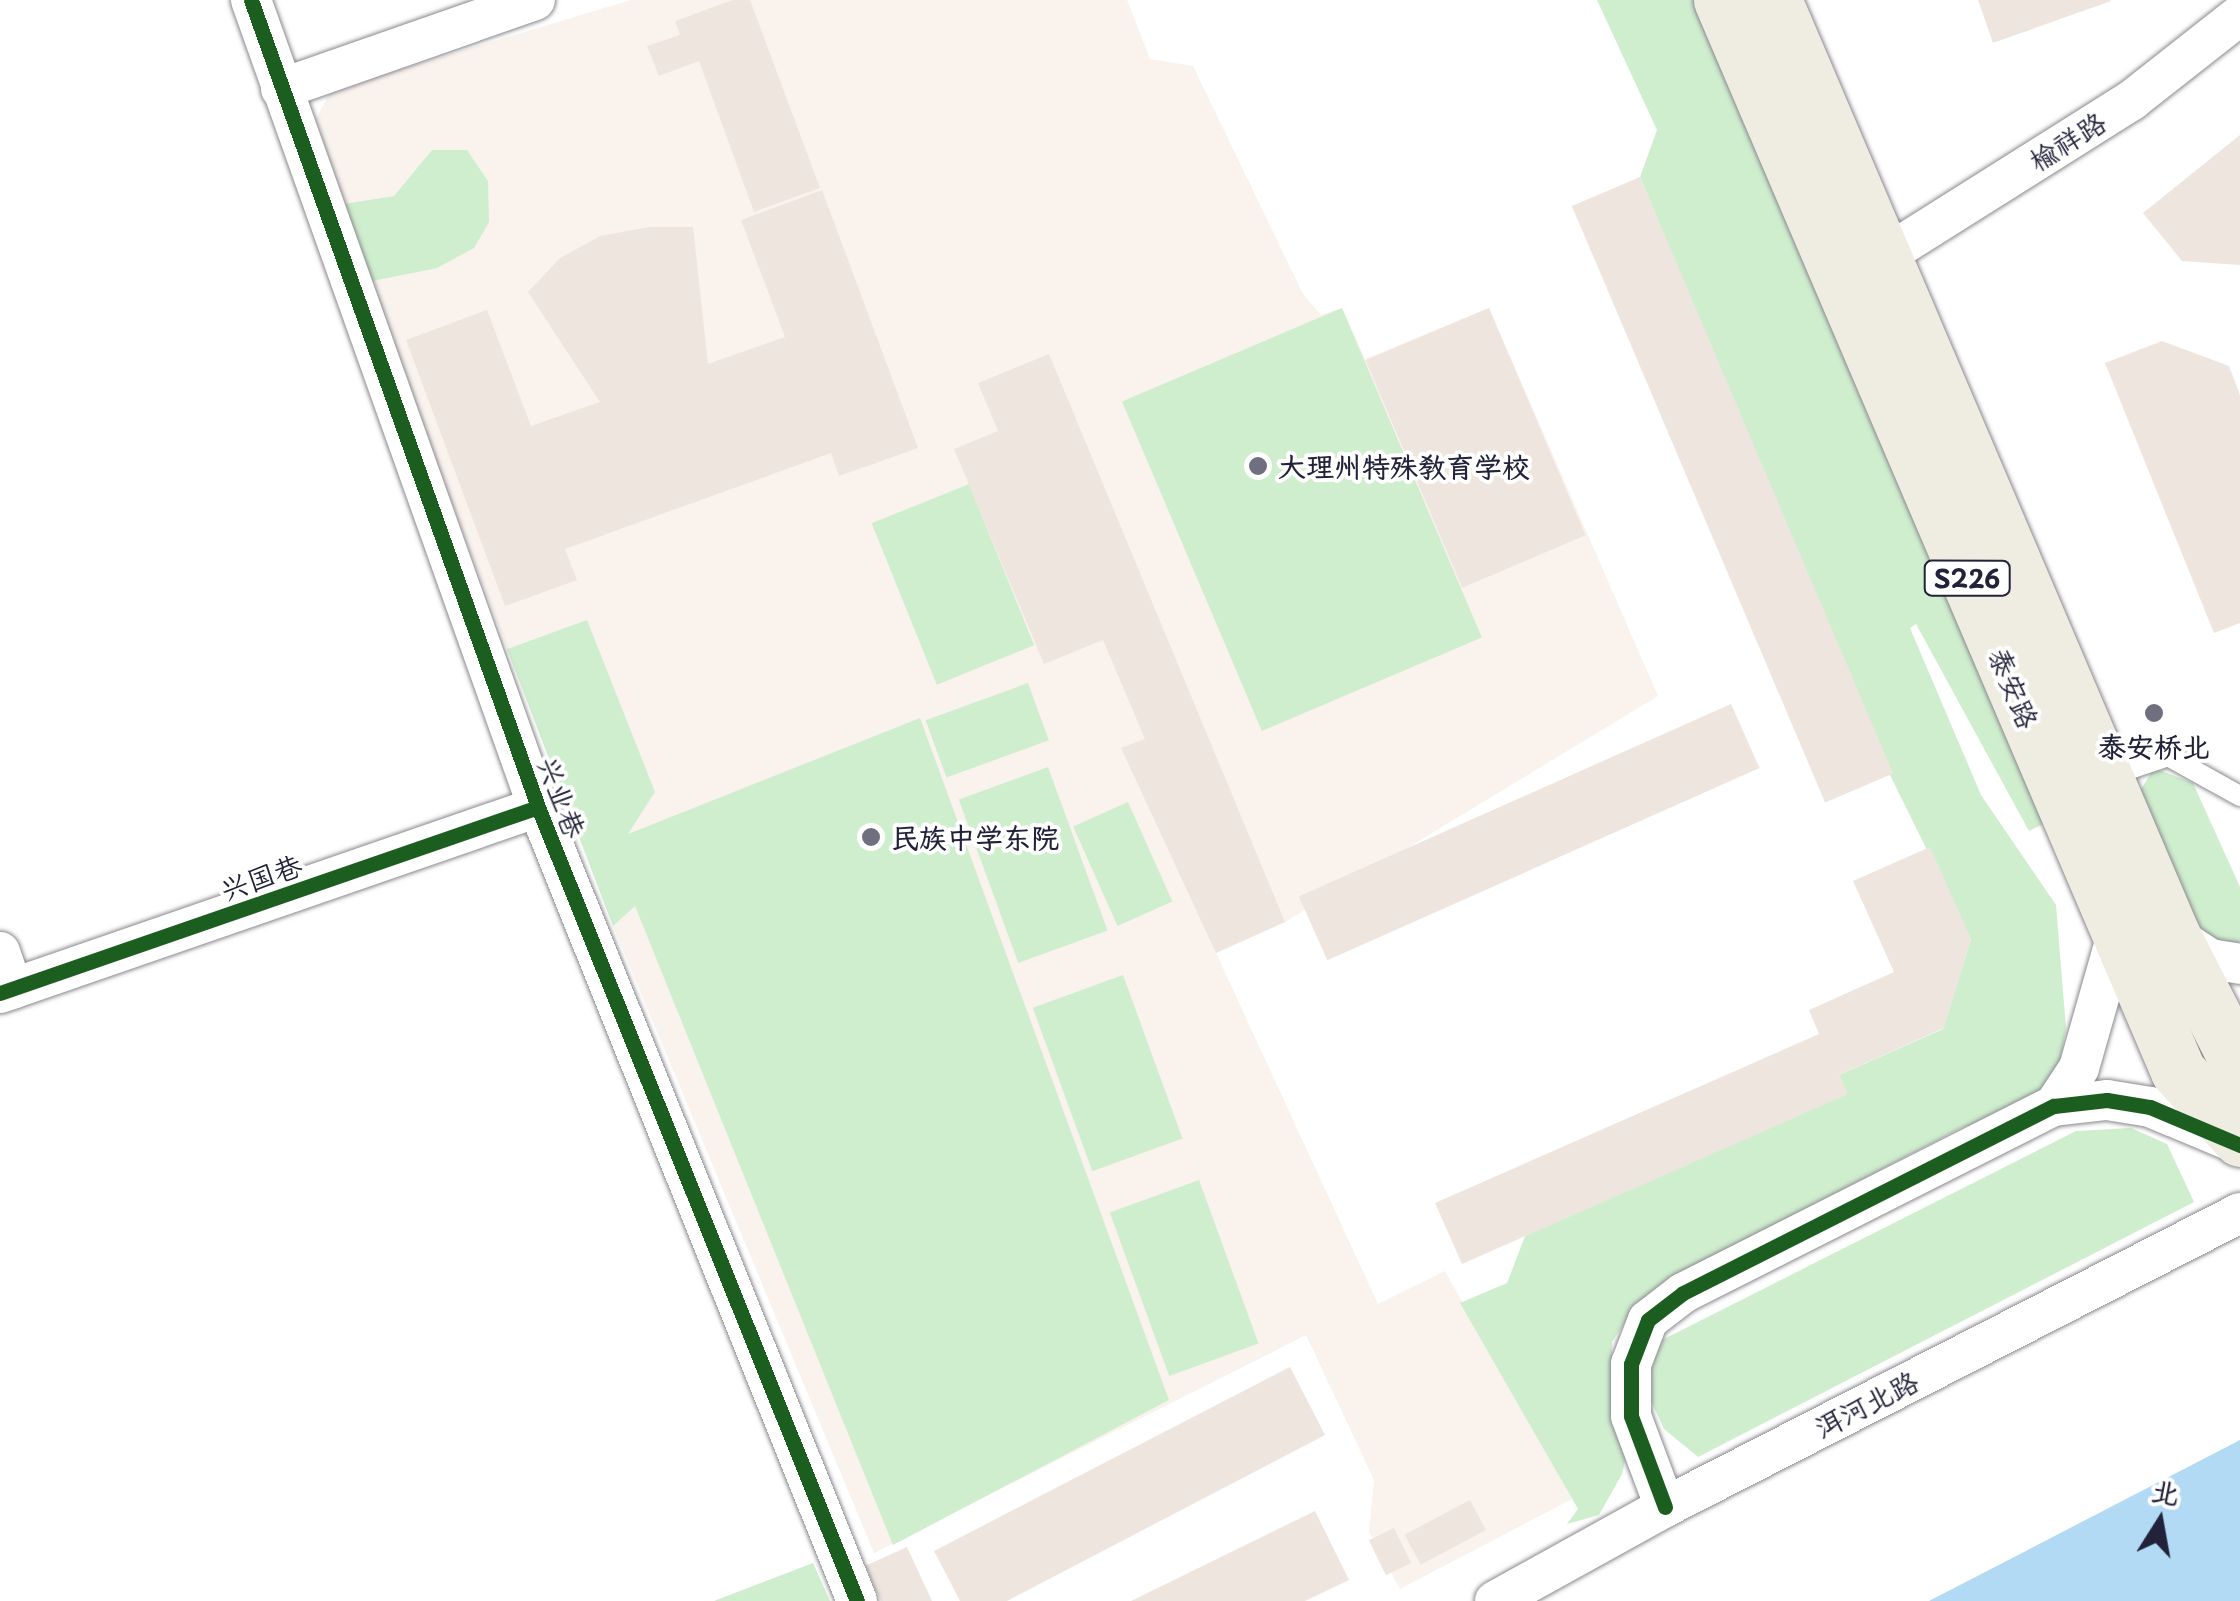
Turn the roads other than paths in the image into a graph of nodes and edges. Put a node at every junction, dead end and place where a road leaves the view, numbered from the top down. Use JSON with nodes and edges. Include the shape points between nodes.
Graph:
{"nodes":[{"id":1,"x":252,"y":0,"type":"edge"},
{"id":2,"x":535,"y":0,"type":"edge"},
{"id":3,"x":1720,"y":0,"type":"edge"},
{"id":4,"x":1774,"y":0,"type":"edge"},
{"id":5,"x":2240,"y":15,"type":"edge"},
{"id":6,"x":281,"y":89,"type":"junction"},
{"id":7,"x":1886,"y":255,"type":"junction"},
{"id":8,"x":2106,"y":777,"type":"junction"},
{"id":9,"x":2240,"y":796,"type":"edge"},
{"id":10,"x":538,"y":808,"type":"junction"},
{"id":11,"x":2118,"y":931,"type":"junction"},
{"id":12,"x":2172,"y":934,"type":"junction"},
{"id":13,"x":2240,"y":964,"type":"edge"},
{"id":14,"x":4,"y":978,"type":"edge"},
{"id":15,"x":2240,"y":1085,"type":"edge"},
{"id":16,"x":2054,"y":1106,"type":"junction"},
{"id":17,"x":2240,"y":1142,"type":"edge"},
{"id":18,"x":2240,"y":1214,"type":"edge"},
{"id":19,"x":1665,"y":1507,"type":"junction"},
{"id":20,"x":857,"y":1601,"type":"edge"},
{"id":21,"x":1496,"y":1601,"type":"edge"}],
"edges":[{"from":1,"to":6,"type":"street","name":"兴业巷"},
{"from":2,"to":6,"type":"street"},
{"from":3,"to":11,"type":"main road","name":"泰安路","number":"S226"},
{"from":4,"to":7,"type":"main road","name":"泰安路","number":"S226"},
{"from":5,"to":7,"type":"street","name":"榆祥路","via":[[2132,100]]},
{"from":6,"to":10,"type":"street","name":"兴业巷"},
{"from":7,"to":8,"type":"main road","name":"泰安路","number":"S226"},
{"from":8,"to":9,"type":"lane","via":[[2168,756]]},
{"from":8,"to":12,"type":"main road","name":"泰安路","number":"S226"},
{"from":10,"to":14,"type":"street","name":"兴国巷"},
{"from":10,"to":20,"type":"street","name":"兴业巷"},
{"from":11,"to":16,"type":"street","via":[[2079,1068]]},
{"from":11,"to":17,"type":"main road","name":"泰安路","number":"S226","via":[[2178,1071]]},
{"from":12,"to":13,"type":"street","via":[[2210,959]]},
{"from":12,"to":15,"type":"main road","name":"泰安路","number":"S226","via":[[2235,1057]]},
{"from":16,"to":17,"type":"street","via":[[2107,1100],[2150,1107]]},
{"from":16,"to":19,"type":"street","via":[[1683,1293],[1648,1320],[1631,1364],[1631,1416]]},
{"from":18,"to":19,"type":"street","name":"洱河北路"},
{"from":19,"to":21,"type":"street","name":"洱河北路"}]}
